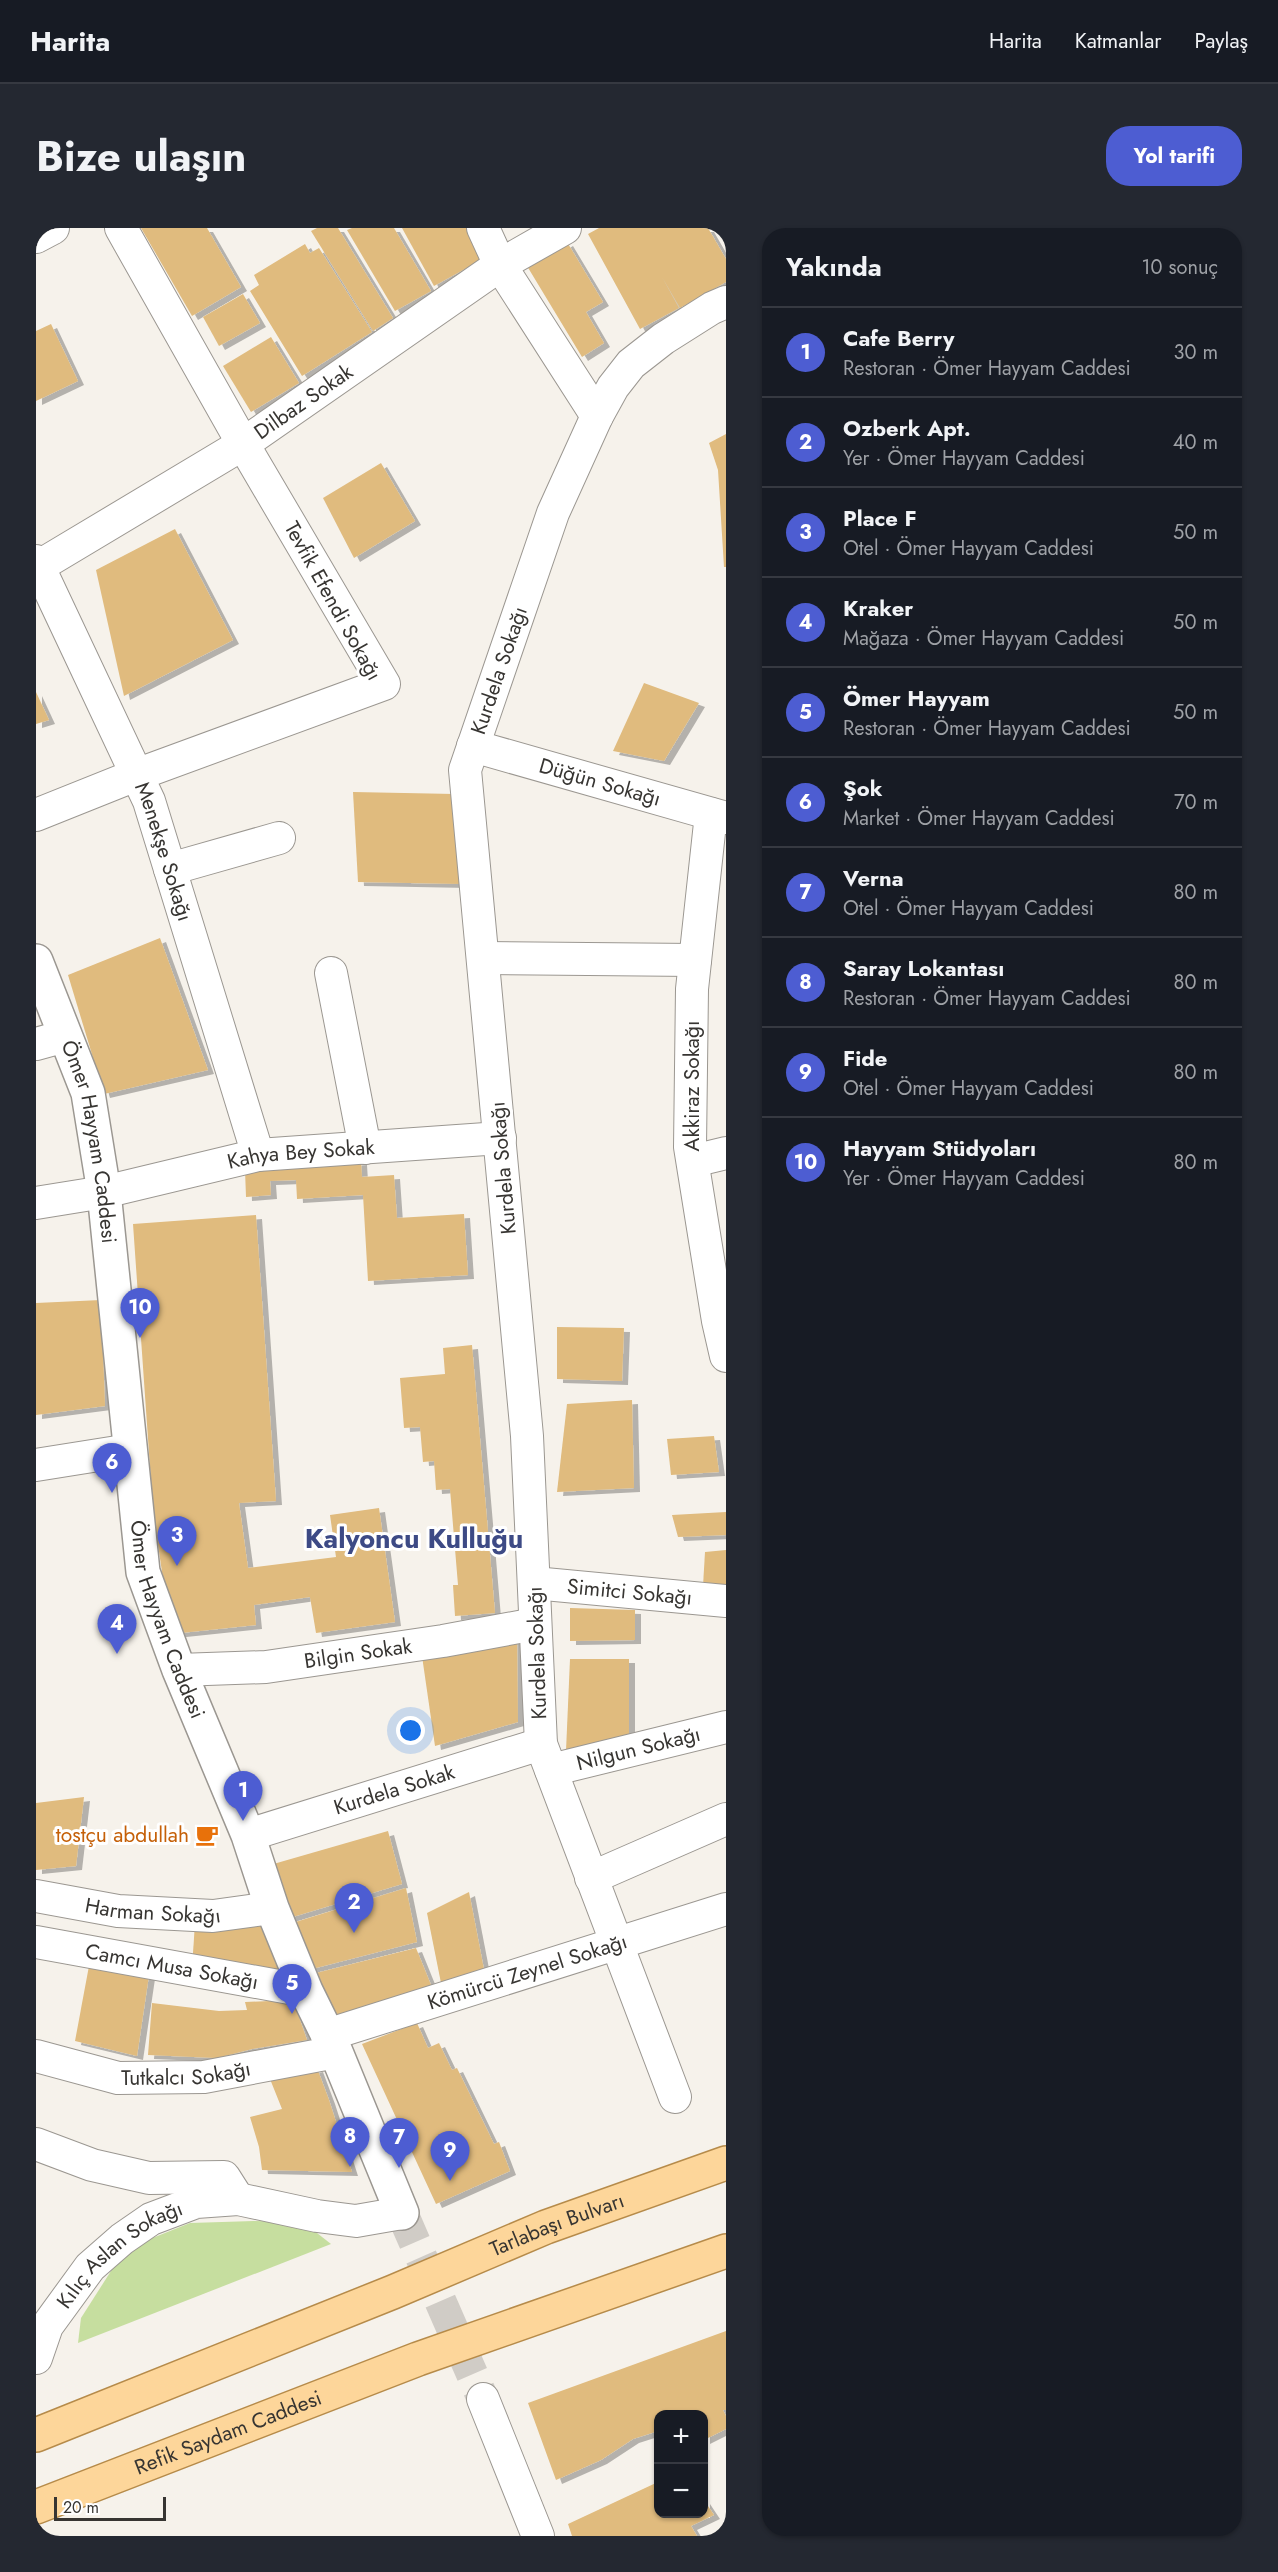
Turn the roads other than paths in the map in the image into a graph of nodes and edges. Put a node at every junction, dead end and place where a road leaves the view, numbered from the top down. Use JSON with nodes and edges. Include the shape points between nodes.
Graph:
{"nodes":[{"id":1,"x":53,"y":228,"type":"edge"},
{"id":2,"x":121,"y":228,"type":"edge"},
{"id":3,"x":483,"y":228,"type":"edge"},
{"id":4,"x":565,"y":228,"type":"edge"},
{"id":5,"x":36,"y":237,"type":"edge"},
{"id":6,"x":500,"y":265,"type":"junction"},
{"id":7,"x":726,"y":302,"type":"edge"},
{"id":8,"x":597,"y":416,"type":"junction"},
{"id":9,"x":243,"y":444,"type":"junction"},
{"id":10,"x":37,"y":565,"type":"edge"},
{"id":11,"x":473,"y":746,"type":"junction"},
{"id":12,"x":136,"y":775,"type":"junction"},
{"id":13,"x":36,"y":815,"type":"edge"},
{"id":14,"x":719,"y":816,"type":"edge"},
{"id":15,"x":279,"y":837,"type":"dead end"},
{"id":16,"x":170,"y":869,"type":"junction"},
{"id":17,"x":483,"y":958,"type":"junction"},
{"id":18,"x":695,"y":960,"type":"junction"},
{"id":19,"x":36,"y":961,"type":"edge"},
{"id":20,"x":331,"y":973,"type":"dead end"},
{"id":21,"x":51,"y":1040,"type":"edge"},
{"id":22,"x":500,"y":1138,"type":"junction"},
{"id":23,"x":365,"y":1148,"type":"junction"},
{"id":24,"x":726,"y":1153,"type":"edge"},
{"id":25,"x":258,"y":1155,"type":"junction"},
{"id":26,"x":693,"y":1161,"type":"junction"},
{"id":27,"x":104,"y":1192,"type":"junction"},
{"id":28,"x":36,"y":1203,"type":"edge"},
{"id":29,"x":726,"y":1356,"type":"edge"},
{"id":30,"x":130,"y":1450,"type":"junction"},
{"id":31,"x":36,"y":1465,"type":"edge"},
{"id":32,"x":534,"y":1583,"type":"junction"},
{"id":33,"x":726,"y":1601,"type":"edge"},
{"id":34,"x":536,"y":1623,"type":"junction"},
{"id":35,"x":179,"y":1670,"type":"junction"},
{"id":36,"x":726,"y":1727,"type":"edge"},
{"id":37,"x":546,"y":1757,"type":"junction"},
{"id":38,"x":726,"y":1819,"type":"edge"},
{"id":39,"x":248,"y":1835,"type":"junction"},
{"id":40,"x":591,"y":1878,"type":"junction"},
{"id":41,"x":36,"y":1896,"type":"edge"},
{"id":42,"x":272,"y":1908,"type":"junction"},
{"id":43,"x":726,"y":1909,"type":"edge"},
{"id":44,"x":36,"y":1942,"type":"edge"},
{"id":45,"x":616,"y":1943,"type":"junction"},
{"id":46,"x":306,"y":1992,"type":"junction"},
{"id":47,"x":332,"y":2044,"type":"junction"},
{"id":48,"x":36,"y":2056,"type":"edge"},
{"id":49,"x":675,"y":2097,"type":"dead end"},
{"id":50,"x":36,"y":2144,"type":"edge"},
{"id":51,"x":726,"y":2163,"type":"edge"},
{"id":52,"x":238,"y":2199,"type":"junction"},
{"id":53,"x":402,"y":2213,"type":"joint"},
{"id":54,"x":726,"y":2251,"type":"edge"},
{"id":55,"x":42,"y":2324,"type":"edge"},
{"id":56,"x":36,"y":2358,"type":"edge"},
{"id":57,"x":483,"y":2399,"type":"tunnel mouth"},
{"id":58,"x":36,"y":2435,"type":"edge"},
{"id":59,"x":36,"y":2507,"type":"edge"},
{"id":60,"x":538,"y":2536,"type":"edge"}],
"edges":[{"from":1,"to":5,"type":"street"},
{"from":2,"to":9,"type":"street","name":"Tevfik Efendi Sokağı"},
{"from":3,"to":6,"type":"street"},
{"from":4,"to":6,"type":"street","name":"Dilbaz Sokak"},
{"from":6,"to":8,"type":"street"},
{"from":6,"to":9,"type":"street","name":"Dilbaz Sokak"},
{"from":7,"to":8,"type":"street","name":"Kurdela Sokağı","via":[[663,339],[631,364]]},
{"from":8,"to":11,"type":"street","name":"Kurdela Sokağı","via":[[553,513]]},
{"from":9,"to":10,"type":"street","name":"Dilbaz Sokak"},
{"from":9,"to":12,"type":"street","name":"Tevfik Efendi Sokağı","via":[[384,684]]},
{"from":10,"to":12,"type":"street","name":"Menekşe Sokağı"},
{"from":11,"to":14,"type":"street","name":"Düğün Sokağı"},
{"from":11,"to":17,"type":"street","name":"Kurdela Sokağı","via":[[465,770]]},
{"from":12,"to":13,"type":"street","name":"Tevfik Efendi Sokağı"},
{"from":12,"to":16,"type":"street","name":"Menekşe Sokağı","via":[[149,801]]},
{"from":14,"to":18,"type":"street","name":"Akkiraz Sokağı"},
{"from":15,"to":16,"type":"street"},
{"from":16,"to":25,"type":"street","name":"Menekşe Sokağı"},
{"from":17,"to":18,"type":"street"},
{"from":17,"to":22,"type":"street","name":"Kurdela Sokağı"},
{"from":18,"to":26,"type":"street","name":"Akkiraz Sokağı","via":[[690,1147]]},
{"from":19,"to":21,"type":"street","name":"Ömer Hayyam Caddesi"},
{"from":20,"to":23,"type":"street"},
{"from":21,"to":27,"type":"street","name":"Ömer Hayyam Caddesi","via":[[88,1093]]},
{"from":22,"to":23,"type":"street","name":"Kahya Bey Sokak"},
{"from":22,"to":32,"type":"street","name":"Kurdela Sokağı","via":[[527,1436]]},
{"from":23,"to":25,"type":"street","name":"Kahya Bey Sokak"},
{"from":24,"to":26,"type":"street"},
{"from":25,"to":27,"type":"street","name":"Kahya Bey Sokak"},
{"from":26,"to":29,"type":"street","name":"Akkiraz Sokağı"},
{"from":27,"to":28,"type":"street"},
{"from":27,"to":30,"type":"street","name":"Ömer Hayyam Caddesi"},
{"from":30,"to":31,"type":"street"},
{"from":30,"to":35,"type":"street","name":"Ömer Hayyam Caddesi","via":[[143,1572]]},
{"from":32,"to":33,"type":"street","name":"Simitci Sokağı"},
{"from":32,"to":34,"type":"street","name":"Kurdela Sokağı"},
{"from":34,"to":35,"type":"street","name":"Bilgin Sokak","via":[[266,1667]]},
{"from":34,"to":37,"type":"street","name":"Kurdela Sokağı"},
{"from":35,"to":39,"type":"street","name":"Ömer Hayyam Caddesi"},
{"from":36,"to":37,"type":"street","name":"Nilgun Sokağı"},
{"from":37,"to":39,"type":"street","name":"Kurdela Sokak"},
{"from":37,"to":40,"type":"street","name":"Kurdela Sokağı"},
{"from":38,"to":40,"type":"street"},
{"from":39,"to":42,"type":"street","name":"Ömer Hayyam Caddesi"},
{"from":40,"to":45,"type":"street","name":"Kurdela Sokağı"},
{"from":41,"to":42,"type":"street","name":"Harman Sokağı","via":[[118,1911],[213,1916]]},
{"from":42,"to":46,"type":"street","name":"Ömer Hayyam Caddesi"},
{"from":43,"to":45,"type":"street","name":"Kömürcü Zeynel Sokağı"},
{"from":44,"to":46,"type":"street","name":"Camcı Musa Sokağı"},
{"from":45,"to":47,"type":"street","name":"Kömürcü Zeynel Sokağı"},
{"from":45,"to":49,"type":"street","name":"Kurdela Sokağı"},
{"from":46,"to":47,"type":"street","name":"Ömer Hayyam Caddesi"},
{"from":47,"to":48,"type":"street","name":"Tutkalcı Sokağı","via":[[204,2077],[118,2078]]},
{"from":47,"to":53,"type":"street","name":"Ömer Hayyam Caddesi"},
{"from":50,"to":52,"type":"street","name":"Kılıç Aslan Sokağı","via":[[92,2165],[149,2178],[224,2177]]},
{"from":51,"to":58,"type":"main road","name":"Tarlabaşı Bulvarı","via":[[546,2227]]},
{"from":52,"to":53,"type":"street","name":"Kılıç Aslan Sokağı","via":[[356,2221]]},
{"from":52,"to":55,"type":"street","name":"Kılıç Aslan Sokağı","via":[[196,2202],[151,2219],[90,2267]]},
{"from":54,"to":59,"type":"main road","name":"Refik Saydam Caddesi","via":[[418,2360]]},
{"from":55,"to":56,"type":"street","name":"Kılıç Aslan Sokağı"},
{"from":57,"to":60,"type":"street"}]}
